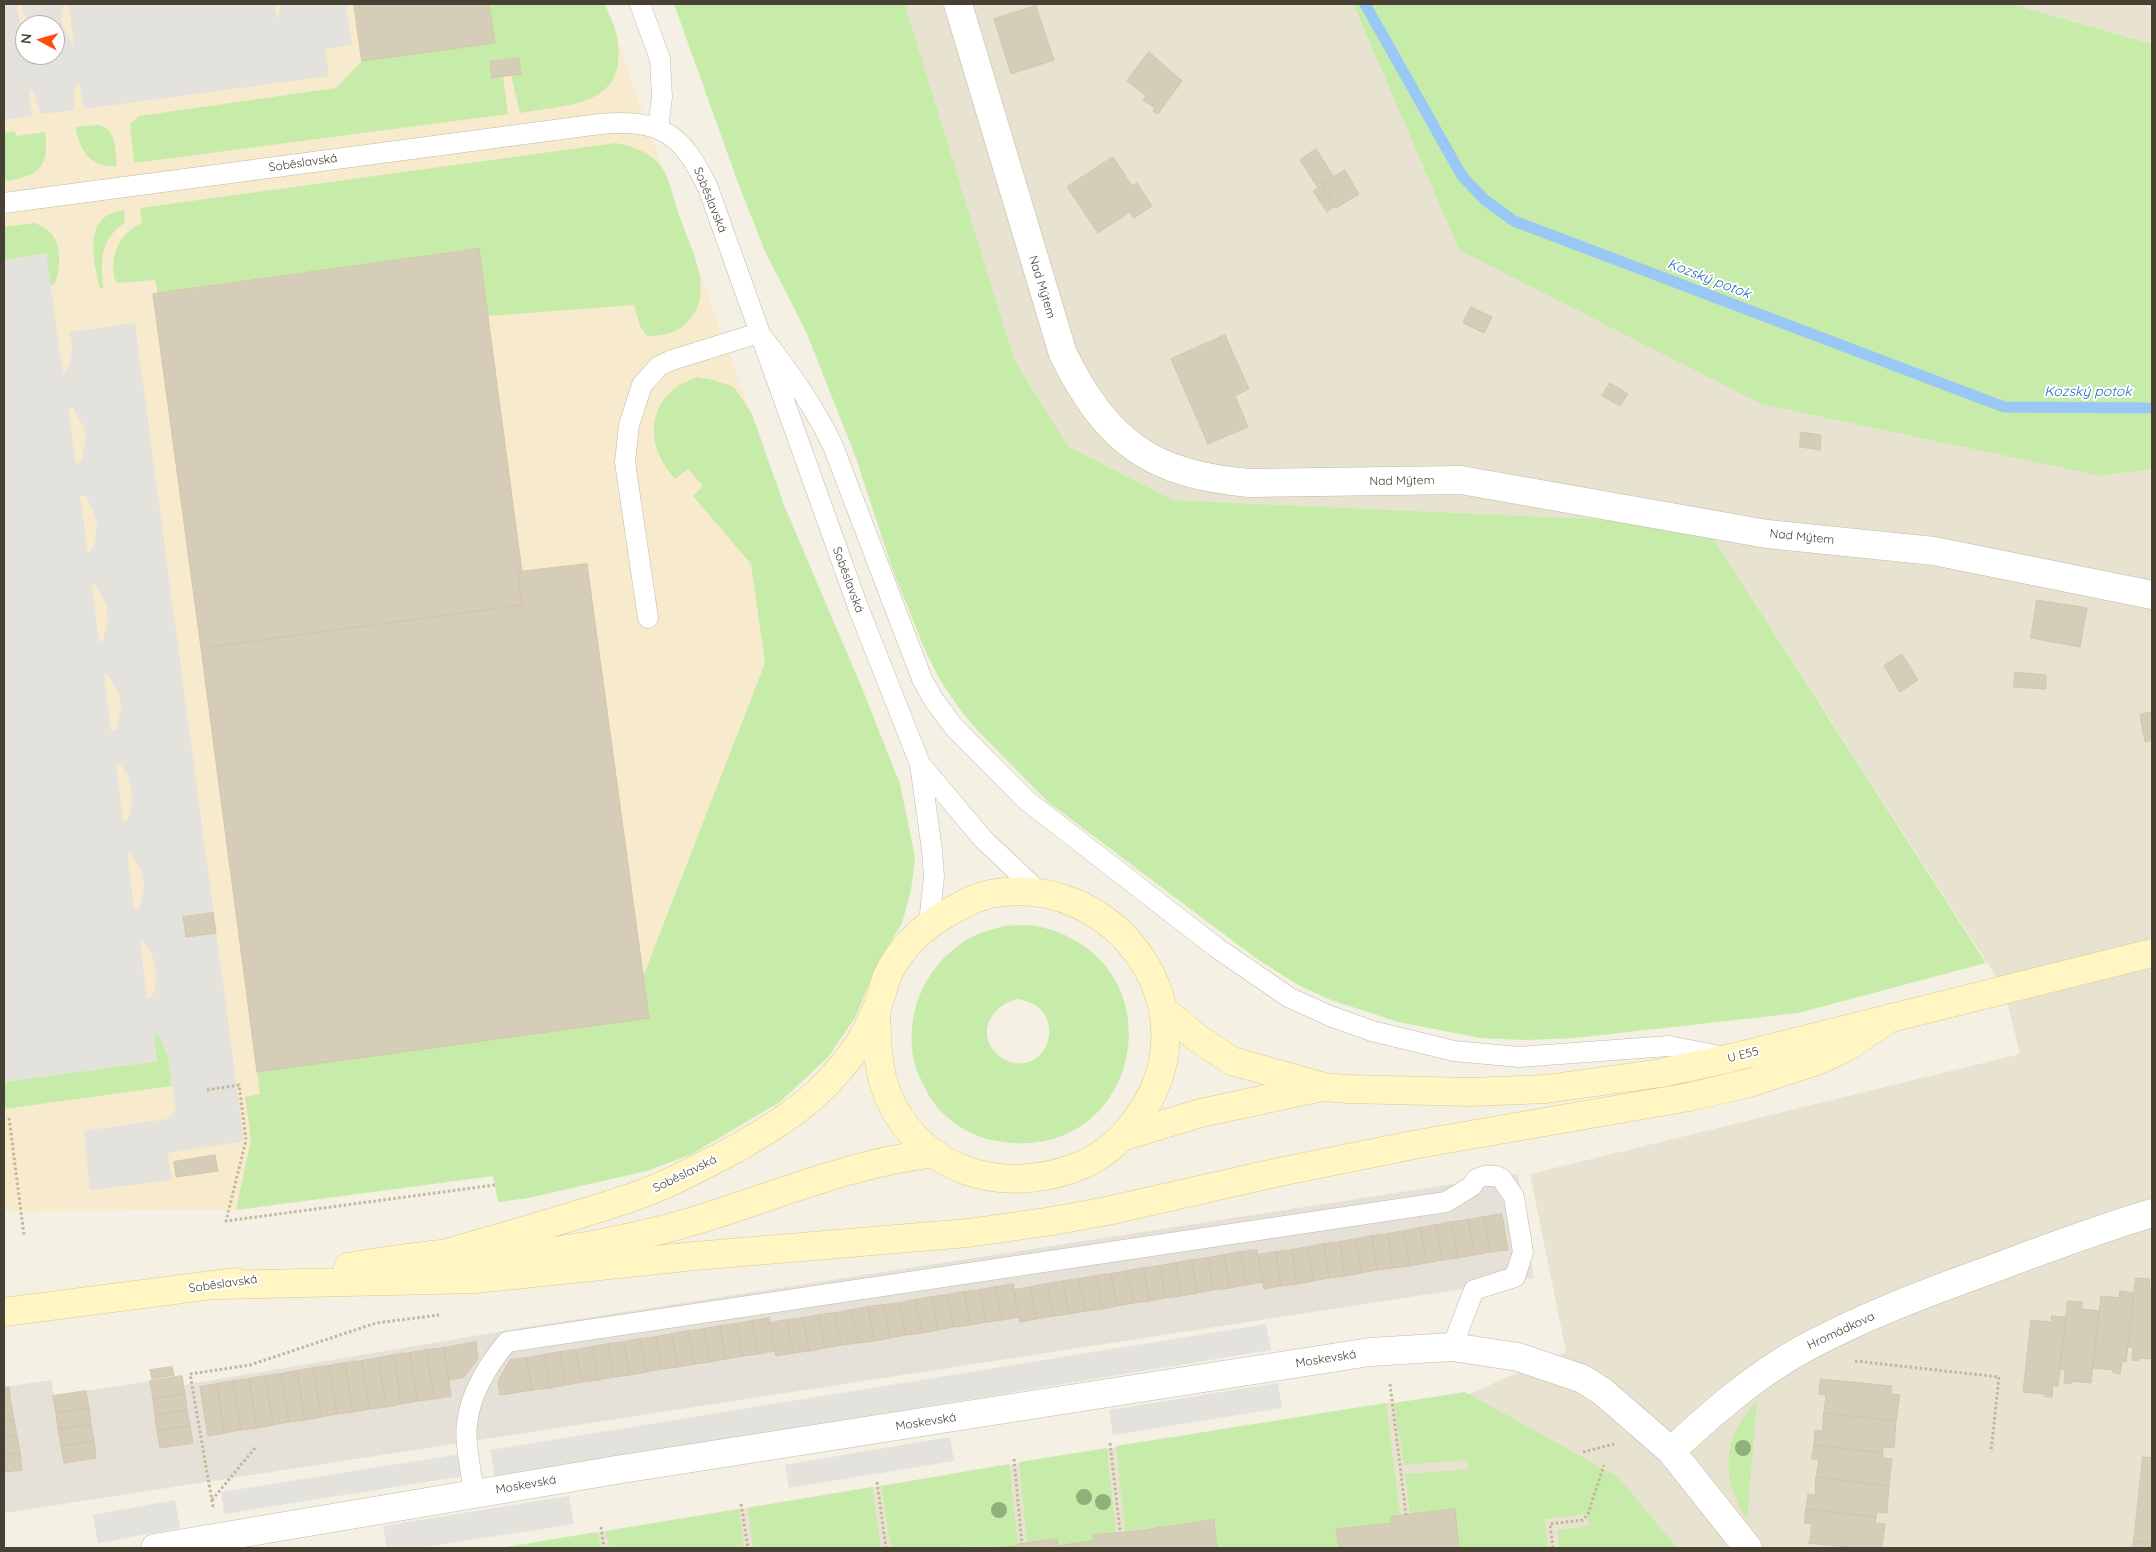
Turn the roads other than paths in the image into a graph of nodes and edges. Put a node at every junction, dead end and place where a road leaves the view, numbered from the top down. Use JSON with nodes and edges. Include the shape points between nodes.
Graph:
{"nodes":[{"id":1,"x":640,"y":4,"type":"edge"},
{"id":2,"x":958,"y":4,"type":"edge"},
{"id":3,"x":658,"y":128,"type":"junction"},
{"id":4,"x":4,"y":203,"type":"edge"},
{"id":5,"x":759,"y":333,"type":"junction"},
{"id":6,"x":2152,"y":595,"type":"edge"},
{"id":7,"x":648,"y":618,"type":"dead end"},
{"id":8,"x":920,"y":764,"type":"junction"},
{"id":9,"x":1038,"y":891,"type":"junction"},
{"id":10,"x":929,"y":923,"type":"junction"},
{"id":11,"x":2152,"y":953,"type":"edge"},
{"id":12,"x":1164,"y":1010,"type":"junction"},
{"id":13,"x":876,"y":1012,"type":"junction"},
{"id":14,"x":1890,"y":1018,"type":"junction"},
{"id":15,"x":1731,"y":1058,"type":"junction"},
{"id":16,"x":1324,"y":1087,"type":"junction"},
{"id":17,"x":1124,"y":1136,"type":"junction"},
{"id":18,"x":934,"y":1153,"type":"junction"},
{"id":19,"x":2152,"y":1213,"type":"edge"},
{"id":20,"x":442,"y":1254,"type":"junction"},
{"id":21,"x":218,"y":1285,"type":"junction"},
{"id":22,"x":4,"y":1312,"type":"edge"},
{"id":23,"x":1452,"y":1347,"type":"junction"},
{"id":24,"x":1671,"y":1451,"type":"junction"},
{"id":25,"x":474,"y":1494,"type":"junction"},
{"id":26,"x":156,"y":1548,"type":"edge"},
{"id":27,"x":1748,"y":1548,"type":"edge"}],
"edges":[{"from":1,"to":3,"type":"lane","via":[[660,59],[662,97]]},
{"from":2,"to":6,"type":"street","name":"Nad Mýtem","via":[[1063,354],[1078,385],[1099,416],[1142,454],[1165,466],[1220,481],[1249,484],[1460,480],[1767,534],[1934,551]]},
{"from":3,"to":4,"type":"lane","name":"Soběslavská","via":[[641,123],[600,124]]},
{"from":3,"to":5,"type":"lane","name":"Soběslavská","via":[[674,138],[697,165]]},
{"from":5,"to":7,"type":"lane","via":[[672,360],[650,374],[639,392],[629,425],[625,462]]},
{"from":5,"to":8,"type":"lane","name":"Soběslavská","via":[[858,608]]},
{"from":5,"to":15,"type":"lane","via":[[803,390],[819,417],[922,679],[953,726],[1026,800],[1217,948],[1290,998],[1330,1016],[1415,1043],[1454,1051],[1519,1057],[1669,1046]]},
{"from":8,"to":9,"type":"lane","name":"Soběslavská","via":[[983,839]]},
{"from":8,"to":10,"type":"lane","name":"Soběslavská","via":[[934,877]]},
{"from":9,"to":10,"type":"main road","name":"Soběslavská","via":[[986,895],[968,901]]},
{"from":9,"to":12,"type":"main road","name":"Soběslavská","via":[[1090,910],[1113,927],[1138,951],[1148,967]]},
{"from":10,"to":13,"type":"main road","name":"Soběslavská","via":[[907,944],[888,976]]},
{"from":11,"to":14,"type":"main road","name":"U E55"},
{"from":12,"to":16,"type":"main road","via":[[1232,1061]]},
{"from":12,"to":17,"type":"main road","name":"Soběslavská","via":[[1163,1057],[1151,1098]]},
{"from":13,"to":18,"type":"main road","name":"Soběslavská","via":[[877,1046],[889,1097],[916,1137]]},
{"from":13,"to":20,"type":"main road","name":"Soběslavská","via":[[850,1056],[830,1080],[783,1120],[742,1145],[650,1191]]},
{"from":14,"to":15,"type":"main road","name":"U E55"},
{"from":14,"to":21,"type":"main road","via":[[1824,1058],[1749,1083],[1689,1097],[1418,1144],[1107,1212],[1052,1221],[968,1232],[476,1279]]},
{"from":15,"to":16,"type":"main road","name":"U E55","via":[[1661,1073],[1546,1089],[1402,1091]]},
{"from":16,"to":17,"type":"main road","via":[[1201,1112]]},
{"from":17,"to":18,"type":"main road","name":"Soběslavská","via":[[1099,1157],[1072,1169],[1030,1179],[984,1177]]},
{"from":18,"to":20,"type":"main road","name":"Soběslavská","via":[[895,1158],[847,1170],[708,1217],[641,1235],[527,1253]]},
{"from":19,"to":24,"type":"street","name":"Hromádkova","via":[[2101,1228],[1915,1297],[1802,1350],[1726,1403]]},
{"from":20,"to":21,"type":"main road","name":"Soběslavská"},
{"from":21,"to":22,"type":"main road","name":"Soběslavská"},
{"from":23,"to":24,"type":"street","name":"Moskevská","via":[[1518,1357],[1582,1379],[1603,1392]]},
{"from":23,"to":25,"type":"street","name":"Moskevská","via":[[1370,1352]]},
{"from":23,"to":25,"type":"lane","via":[[1474,1290],[1515,1277],[1522,1252],[1514,1197],[1502,1179],[1496,1176],[1476,1179],[1472,1186],[1446,1202],[507,1342],[489,1364],[476,1391],[466,1426]]},
{"from":24,"to":27,"type":"street"},
{"from":25,"to":26,"type":"street","name":"Moskevská"}]}
